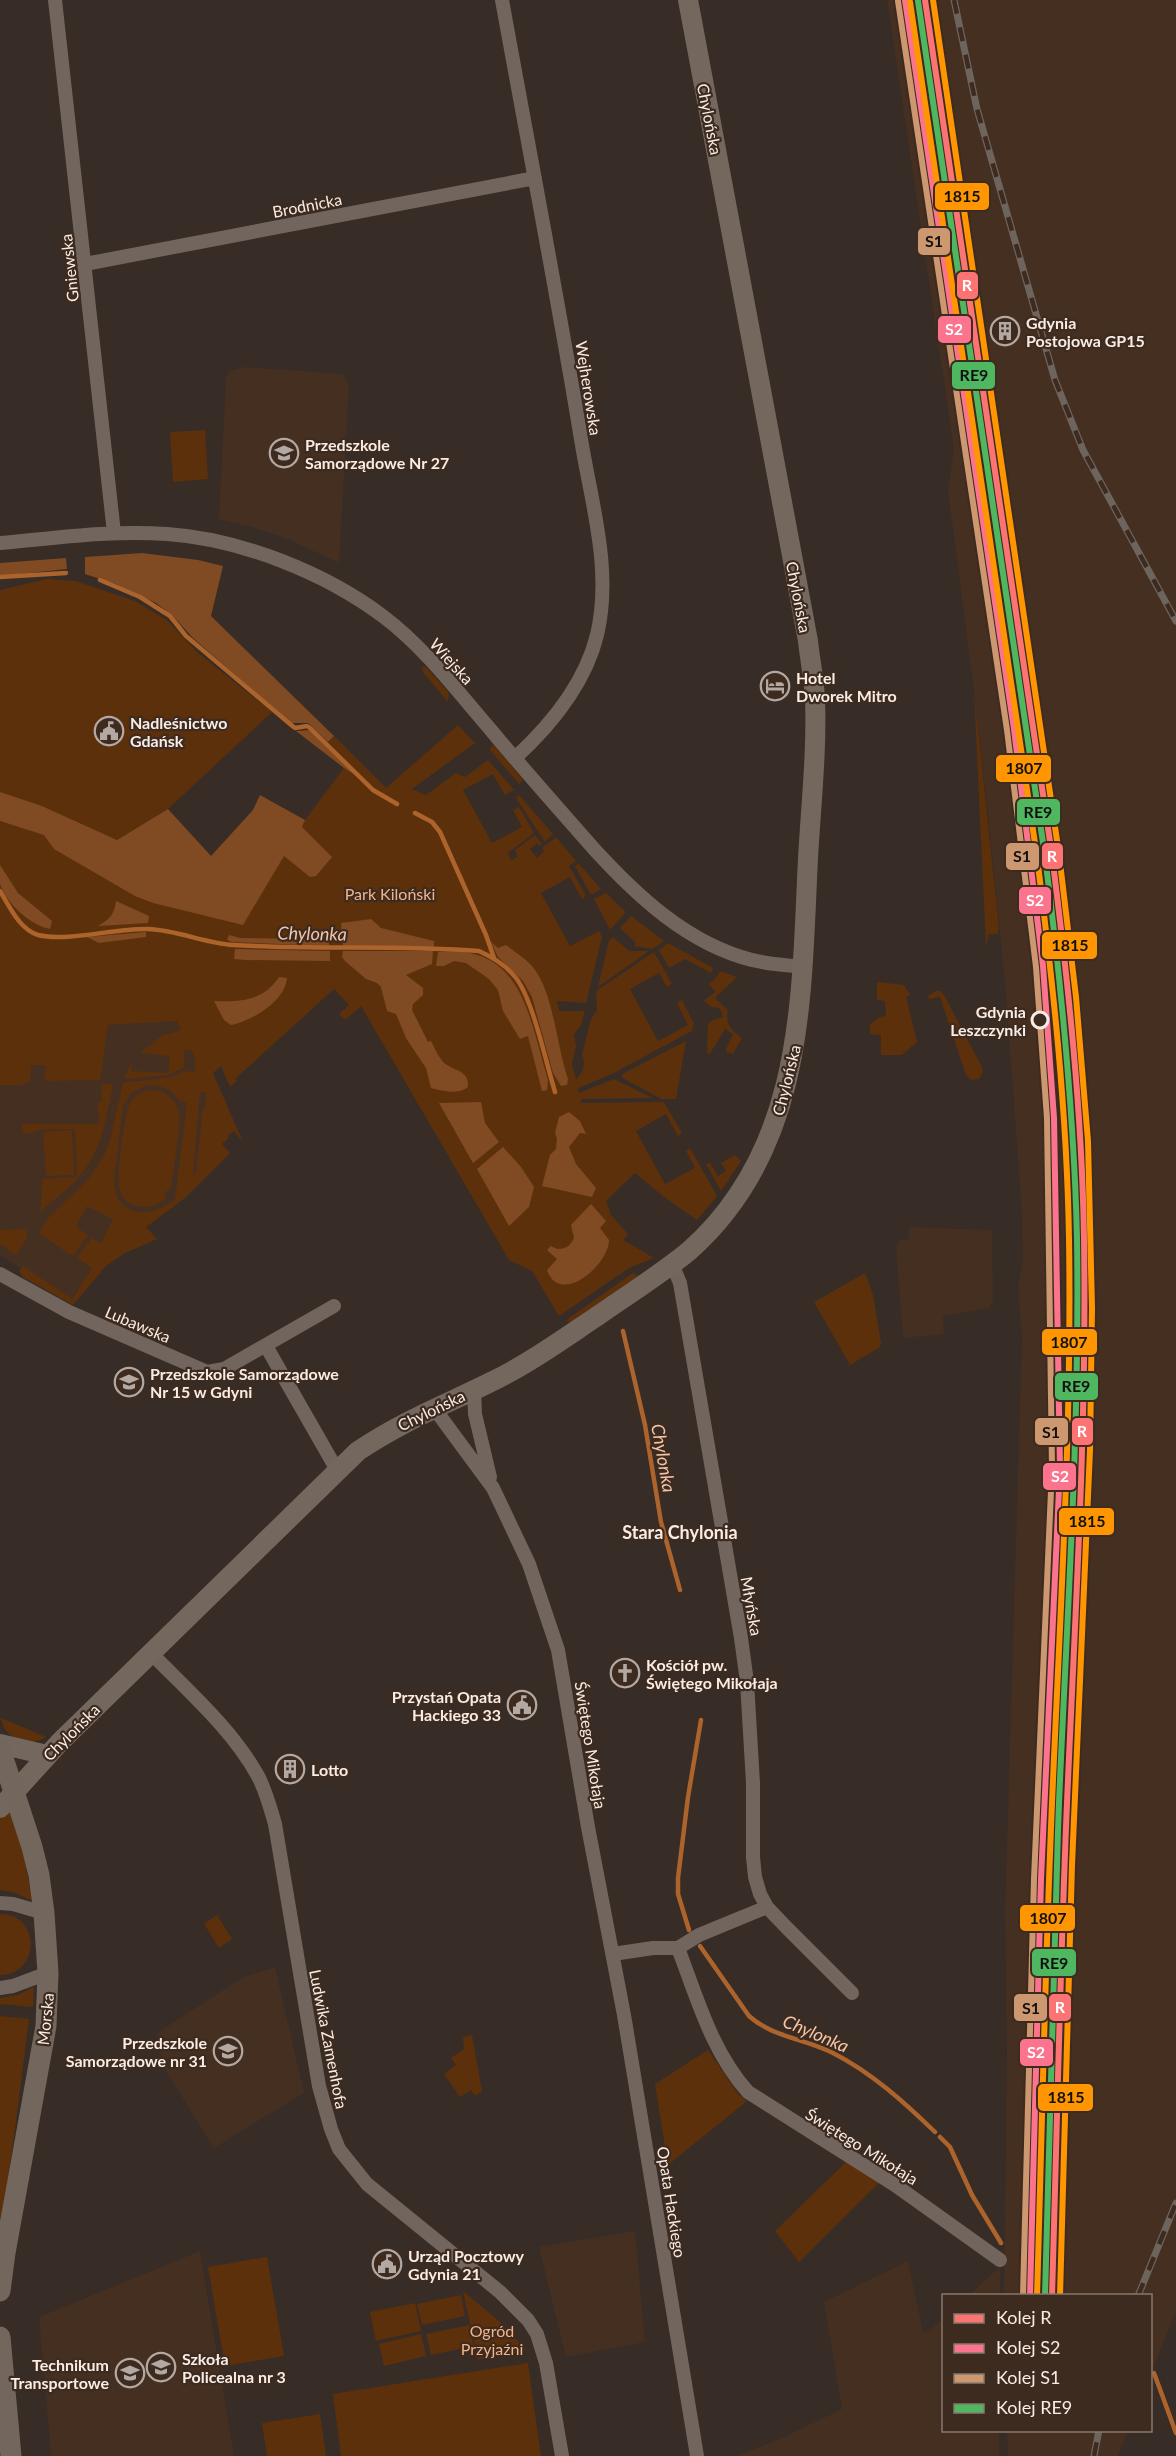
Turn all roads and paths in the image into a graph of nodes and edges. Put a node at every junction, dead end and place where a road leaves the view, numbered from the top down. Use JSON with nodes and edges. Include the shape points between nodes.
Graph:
{"nodes":[{"id":1,"x":55,"y":0,"type":"edge"},
{"id":2,"x":502,"y":0,"type":"edge"},
{"id":3,"x":688,"y":0,"type":"edge"},
{"id":4,"x":535,"y":178,"type":"junction"},
{"id":5,"x":85,"y":264,"type":"junction"},
{"id":6,"x":114,"y":532,"type":"junction"},
{"id":7,"x":0,"y":543,"type":"edge"},
{"id":8,"x":515,"y":758,"type":"junction"},
{"id":9,"x":803,"y":967,"type":"junction"},
{"id":10,"x":672,"y":1264,"type":"junction"},
{"id":11,"x":0,"y":1274,"type":"edge"},
{"id":12,"x":334,"y":1306,"type":"dead end"},
{"id":13,"x":266,"y":1346,"type":"junction"},
{"id":14,"x":474,"y":1389,"type":"junction"},
{"id":15,"x":434,"y":1408,"type":"junction"},
{"id":16,"x":337,"y":1470,"type":"junction"},
{"id":17,"x":493,"y":1488,"type":"junction"},
{"id":18,"x":152,"y":1653,"type":"junction"},
{"id":19,"x":0,"y":1744,"type":"edge"},
{"id":20,"x":0,"y":1749,"type":"edge"},
{"id":21,"x":48,"y":1755,"type":"junction"},
{"id":22,"x":7,"y":1800,"type":"edge"},
{"id":23,"x":0,"y":1903,"type":"edge"},
{"id":24,"x":767,"y":1907,"type":"junction"},
{"id":25,"x":44,"y":1913,"type":"junction"},
{"id":26,"x":678,"y":1948,"type":"junction"},
{"id":27,"x":613,"y":1954,"type":"junction"},
{"id":28,"x":48,"y":1973,"type":"junction"},
{"id":29,"x":0,"y":1988,"type":"edge"},
{"id":30,"x":852,"y":1993,"type":"dead end"},
{"id":31,"x":1000,"y":2260,"type":"dead end"},
{"id":32,"x":0,"y":2292,"type":"edge"},
{"id":33,"x":0,"y":2337,"type":"edge"},
{"id":34,"x":11,"y":2456,"type":"edge"},
{"id":35,"x":562,"y":2456,"type":"edge"},
{"id":36,"x":698,"y":2456,"type":"edge"}],
"edges":[{"from":1,"to":5,"type":"street","name":"Gniewska"},
{"from":2,"to":4,"type":"street","name":"Wejherowska"},
{"from":3,"to":9,"type":"street","name":"Chylońska","via":[[813,678],[815,727]]},
{"from":4,"to":5,"type":"street","name":"Brodnicka"},
{"from":4,"to":8,"type":"street","name":"Wejherowska","via":[[599,540],[603,599],[597,636],[577,683],[546,727]]},
{"from":5,"to":6,"type":"street","name":"Gniewska"},
{"from":6,"to":7,"type":"street","name":"Wiejska"},
{"from":6,"to":8,"type":"street","name":"Wiejska","via":[[202,539],[259,553],[335,586],[410,639]]},
{"from":8,"to":9,"type":"street","name":"Wiejska","via":[[615,872],[663,915],[731,952],[753,960]]},
{"from":9,"to":10,"type":"street","name":"Chylońska","via":[[792,1064],[769,1139],[727,1209]]},
{"from":10,"to":14,"type":"street","name":"Chylońska","via":[[526,1363]]},
{"from":10,"to":24,"type":"street","name":"Młyńska","via":[[680,1283],[741,1638],[753,1783],[755,1877]]},
{"from":11,"to":13,"type":"street","name":"Lubawska","via":[[69,1312],[207,1372],[224,1369]]},
{"from":12,"to":13,"type":"street","name":"Lubawska"},
{"from":13,"to":16,"type":"street"},
{"from":14,"to":15,"type":"street","name":"Chylońska"},
{"from":14,"to":17,"type":"street","name":"Świętego Mikołaja","via":[[475,1414]]},
{"from":15,"to":16,"type":"street","name":"Chylońska","via":[[358,1451]]},
{"from":15,"to":17,"type":"street","name":"Świętego Mikołaja"},
{"from":16,"to":18,"type":"street","name":"Chylońska"},
{"from":17,"to":27,"type":"street","name":"Świętego Mikołaja","via":[[529,1564],[558,1650]]},
{"from":18,"to":21,"type":"street","name":"Chylońska"},
{"from":18,"to":35,"type":"street","name":"Ludwika Zamenhofa","via":[[238,1746],[267,1796],[319,2086],[339,2149],[372,2189],[500,2292],[528,2320],[546,2363]]},
{"from":19,"to":21,"type":"street"},
{"from":20,"to":22,"type":"main road","name":"Morska"},
{"from":21,"to":22,"type":"street","name":"Chylońska"},
{"from":22,"to":25,"type":"main road","name":"Morska","via":[[32,1847]]},
{"from":23,"to":25,"type":"street"},
{"from":24,"to":26,"type":"street","via":[[699,1935]]},
{"from":24,"to":30,"type":"street","name":"Młyńska"},
{"from":25,"to":28,"type":"main road","name":"Morska"},
{"from":26,"to":27,"type":"street"},
{"from":26,"to":31,"type":"street","name":"Świętego Mikołaja","via":[[715,2044],[748,2092],[895,2185]]},
{"from":27,"to":36,"type":"street","name":"Opata Hackiego"},
{"from":28,"to":29,"type":"street"},
{"from":28,"to":32,"type":"main road","name":"Morska","via":[[46,2026]]},
{"from":33,"to":34,"type":"main road"}]}
